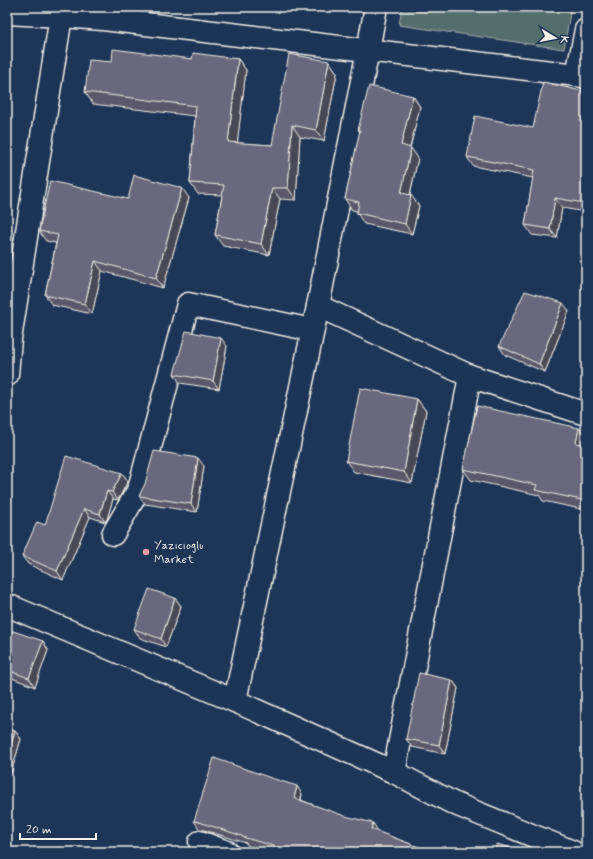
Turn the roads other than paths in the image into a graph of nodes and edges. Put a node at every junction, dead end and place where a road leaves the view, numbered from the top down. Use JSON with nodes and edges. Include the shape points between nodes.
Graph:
{"nodes":[{"id":1,"x":376,"y":7,"type":"edge"},
{"id":2,"x":7,"y":13,"type":"edge"},
{"id":3,"x":104,"y":13,"type":"edge"},
{"id":4,"x":61,"y":16,"type":"junction"},
{"id":5,"x":586,"y":30,"type":"edge"},
{"id":6,"x":368,"y":50,"type":"junction"},
{"id":7,"x":582,"y":76,"type":"edge"},
{"id":8,"x":318,"y":306,"type":"junction"},
{"id":9,"x":312,"y":330,"type":"junction"},
{"id":10,"x":7,"y":374,"type":"edge"},
{"id":11,"x":470,"y":376,"type":"junction"},
{"id":12,"x":586,"y":414,"type":"edge"},
{"id":13,"x":113,"y":534,"type":"dead end"},
{"id":14,"x":7,"y":603,"type":"edge"},
{"id":15,"x":235,"y":701,"type":"junction"},
{"id":16,"x":394,"y":772,"type":"junction"},
{"id":17,"x":200,"y":842,"type":"dead end"},
{"id":18,"x":227,"y":852,"type":"edge"},
{"id":19,"x":573,"y":852,"type":"edge"}],
"edges":[{"from":1,"to":6,"type":"street"},
{"from":2,"to":4,"type":"street"},
{"from":3,"to":4,"type":"street"},
{"from":3,"to":6,"type":"street"},
{"from":4,"to":10,"type":"street","via":[[10,339]]},
{"from":5,"to":7,"type":"street"},
{"from":6,"to":7,"type":"street"},
{"from":6,"to":8,"type":"street"},
{"from":8,"to":9,"type":"street"},
{"from":8,"to":11,"type":"street"},
{"from":9,"to":13,"type":"street","via":[[188,304],[140,489]]},
{"from":9,"to":15,"type":"street"},
{"from":11,"to":12,"type":"street"},
{"from":11,"to":16,"type":"street"},
{"from":14,"to":15,"type":"street"},
{"from":15,"to":16,"type":"street"},
{"from":16,"to":19,"type":"street","via":[[453,804]]},
{"from":17,"to":18,"type":"street"}]}
